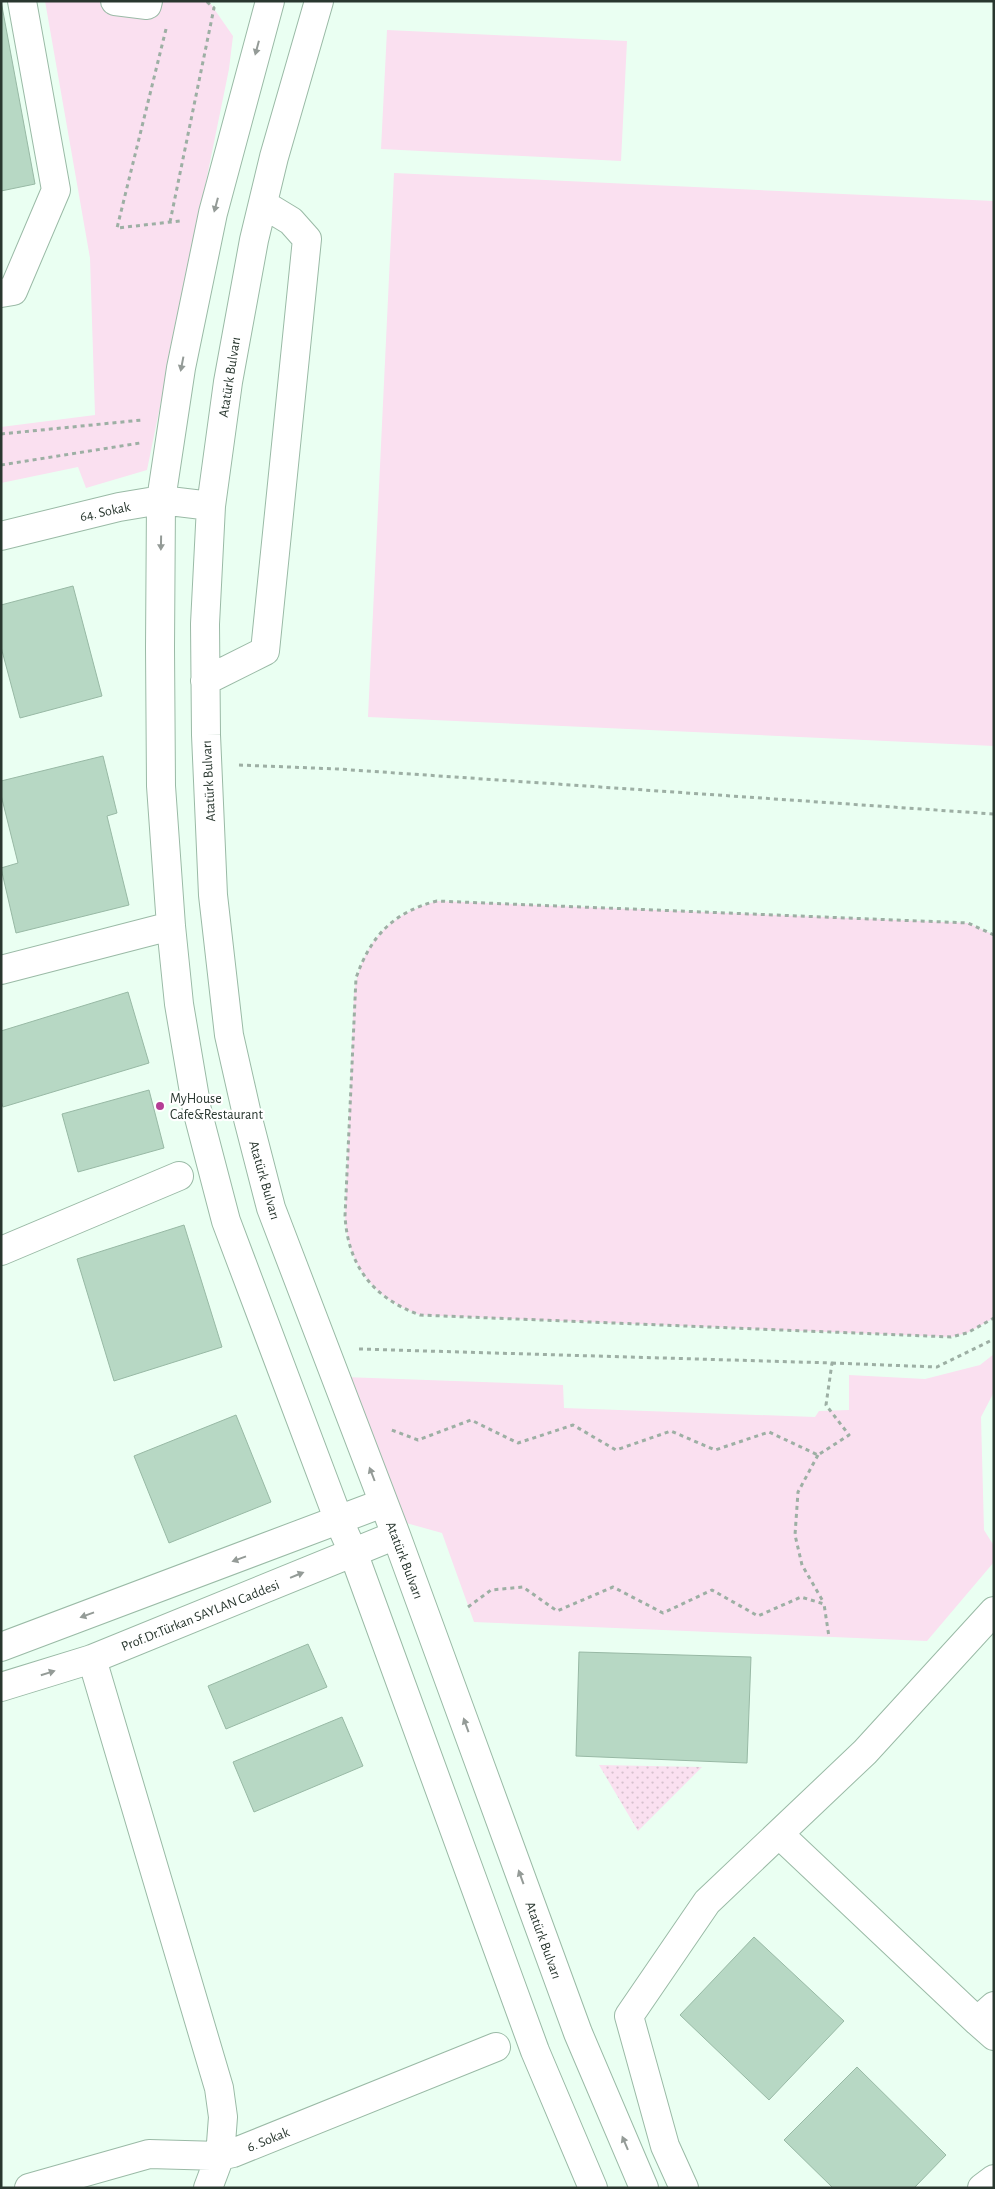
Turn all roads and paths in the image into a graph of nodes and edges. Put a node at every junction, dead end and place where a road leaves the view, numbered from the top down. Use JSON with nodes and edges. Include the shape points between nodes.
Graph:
{"nodes":[{"id":1,"x":22,"y":1,"type":"edge"},
{"id":2,"x":115,"y":1,"type":"edge"},
{"id":3,"x":148,"y":1,"type":"edge"},
{"id":4,"x":206,"y":1,"type":"edge"},
{"id":5,"x":270,"y":1,"type":"edge"},
{"id":6,"x":320,"y":1,"type":"edge"},
{"id":7,"x":168,"y":20,"type":"dead end"},
{"id":8,"x":263,"y":204,"type":"junction"},
{"id":9,"x":189,"y":220,"type":"dead end"},
{"id":10,"x":170,"y":222,"type":"junction"},
{"id":11,"x":1,"y":293,"type":"edge"},
{"id":12,"x":172,"y":428,"type":"junction"},
{"id":13,"x":1,"y":434,"type":"edge"},
{"id":14,"x":1,"y":465,"type":"edge"},
{"id":15,"x":161,"y":500,"type":"junction"},
{"id":16,"x":211,"y":506,"type":"junction"},
{"id":17,"x":1,"y":536,"type":"edge"},
{"id":18,"x":205,"y":681,"type":"junction"},
{"id":19,"x":207,"y":753,"type":"junction"},
{"id":20,"x":994,"y":814,"type":"edge"},
{"id":21,"x":171,"y":926,"type":"junction"},
{"id":22,"x":994,"y":935,"type":"edge"},
{"id":23,"x":1,"y":970,"type":"edge"},
{"id":24,"x":179,"y":1176,"type":"dead end"},
{"id":25,"x":1,"y":1250,"type":"edge"},
{"id":26,"x":994,"y":1318,"type":"edge"},
{"id":27,"x":994,"y":1339,"type":"edge"},
{"id":28,"x":323,"y":1344,"type":"junction"},
{"id":29,"x":832,"y":1363,"type":"junction"},
{"id":30,"x":381,"y":1426,"type":"dead end"},
{"id":31,"x":818,"y":1455,"type":"junction"},
{"id":32,"x":383,"y":1503,"type":"junction"},
{"id":33,"x":340,"y":1521,"type":"junction"},
{"id":34,"x":396,"y":1535,"type":"junction"},
{"id":35,"x":353,"y":1552,"type":"junction"},
{"id":36,"x":824,"y":1604,"type":"junction"},
{"id":37,"x":468,"y":1607,"type":"dead end"},
{"id":38,"x":994,"y":1611,"type":"edge"},
{"id":39,"x":829,"y":1638,"type":"dead end"},
{"id":40,"x":1,"y":1647,"type":"edge"},
{"id":41,"x":92,"y":1659,"type":"junction"},
{"id":42,"x":1,"y":1687,"type":"edge"},
{"id":43,"x":779,"y":1834,"type":"junction"},
{"id":44,"x":988,"y":2021,"type":"edge"},
{"id":45,"x":496,"y":2047,"type":"dead end"},
{"id":46,"x":220,"y":2156,"type":"junction"},
{"id":47,"x":994,"y":2178,"type":"edge"},
{"id":48,"x":29,"y":2188,"type":"edge"},
{"id":49,"x":208,"y":2188,"type":"edge"},
{"id":50,"x":593,"y":2188,"type":"edge"},
{"id":51,"x":644,"y":2188,"type":"edge"},
{"id":52,"x":684,"y":2188,"type":"edge"},
{"id":53,"x":982,"y":2188,"type":"edge"}],
"edges":[{"from":1,"to":11,"type":"street","via":[[56,190],[14,291]]},
{"from":2,"to":3,"type":"street","via":[[147,5]]},
{"from":4,"to":10,"type":"path","via":[[214,8]]},
{"from":5,"to":12,"type":"street","one_way":true,"via":[[214,214],[181,368]]},
{"from":6,"to":8,"type":"street","name":"Atatürk Bulvarı"},
{"from":7,"to":10,"type":"path","via":[[117,228]]},
{"from":8,"to":16,"type":"street","name":"Atatürk Bulvarı","via":[[232,356]]},
{"from":8,"to":18,"type":"street","via":[[291,221],[307,240],[265,651]]},
{"from":9,"to":10,"type":"path"},
{"from":12,"to":13,"type":"path"},
{"from":12,"to":14,"type":"path"},
{"from":12,"to":15,"type":"street"},
{"from":15,"to":16,"type":"street","name":"64. Sokak"},
{"from":15,"to":17,"type":"street","name":"64. Sokak"},
{"from":15,"to":21,"type":"street","one_way":true,"via":[[161,786]]},
{"from":16,"to":18,"type":"street","name":"Atatürk Bulvarı"},
{"from":18,"to":19,"type":"street","name":"Atatürk Bulvarı"},
{"from":19,"to":20,"type":"path","via":[[237,765],[338,769]]},
{"from":19,"to":28,"type":"street","name":"Atatürk Bulvarı","via":[[212,895],[229,1036],[271,1208]]},
{"from":21,"to":23,"type":"street"},
{"from":21,"to":33,"type":"street","via":[[179,1004],[197,1110],[226,1221]]},
{"from":22,"to":26,"type":"path","via":[[958,923],[437,902],[421,906],[405,913],[380,933],[369,947],[356,978],[345,1216],[350,1249],[366,1278],[390,1301],[420,1315],[951,1337],[967,1333]]},
{"from":24,"to":25,"type":"street"},
{"from":27,"to":29,"type":"path","via":[[937,1367]]},
{"from":28,"to":29,"type":"path","via":[[352,1348]]},
{"from":32,"to":28,"type":"street","name":"Atatürk Bulvarı","one_way":true},
{"from":29,"to":31,"type":"path","via":[[826,1405],[849,1436]]},
{"from":30,"to":31,"type":"path","via":[[418,1440],[471,1420],[518,1443],[573,1424],[616,1450],[671,1431],[715,1450],[769,1432]]},
{"from":31,"to":36,"type":"path","via":[[798,1492],[795,1535],[802,1565]]},
{"from":32,"to":33,"type":"street"},
{"from":32,"to":34,"type":"street","name":"Atatürk Bulvarı"},
{"from":33,"to":35,"type":"street"},
{"from":33,"to":40,"type":"street","one_way":true},
{"from":34,"to":35,"type":"street","name":"Prof.Dr.Türkan SAYLAN Caddesi"},
{"from":51,"to":34,"type":"street","name":"Atatürk Bulvarı","one_way":true,"via":[[578,2033]]},
{"from":41,"to":35,"type":"street","name":"Prof.Dr.Türkan SAYLAN Caddesi","one_way":true},
{"from":35,"to":50,"type":"street","via":[[535,2051]]},
{"from":36,"to":37,"type":"path","via":[[801,1597],[758,1616],[712,1590],[663,1613],[613,1587],[556,1611],[523,1587],[491,1590]]},
{"from":36,"to":39,"type":"path"},
{"from":38,"to":43,"type":"street","via":[[865,1752]]},
{"from":42,"to":41,"type":"street","name":"Prof.Dr.Türkan SAYLAN Caddesi","one_way":true},
{"from":41,"to":46,"type":"street","via":[[219,2088],[223,2117]]},
{"from":43,"to":44,"type":"street"},
{"from":43,"to":52,"type":"street","via":[[707,1902],[629,2016],[665,2146]]},
{"from":45,"to":46,"type":"street","name":"6. Sokak"},
{"from":46,"to":48,"type":"street","name":"6. Sokak","via":[[150,2154]]},
{"from":46,"to":49,"type":"street"},
{"from":47,"to":53,"type":"street"}]}
